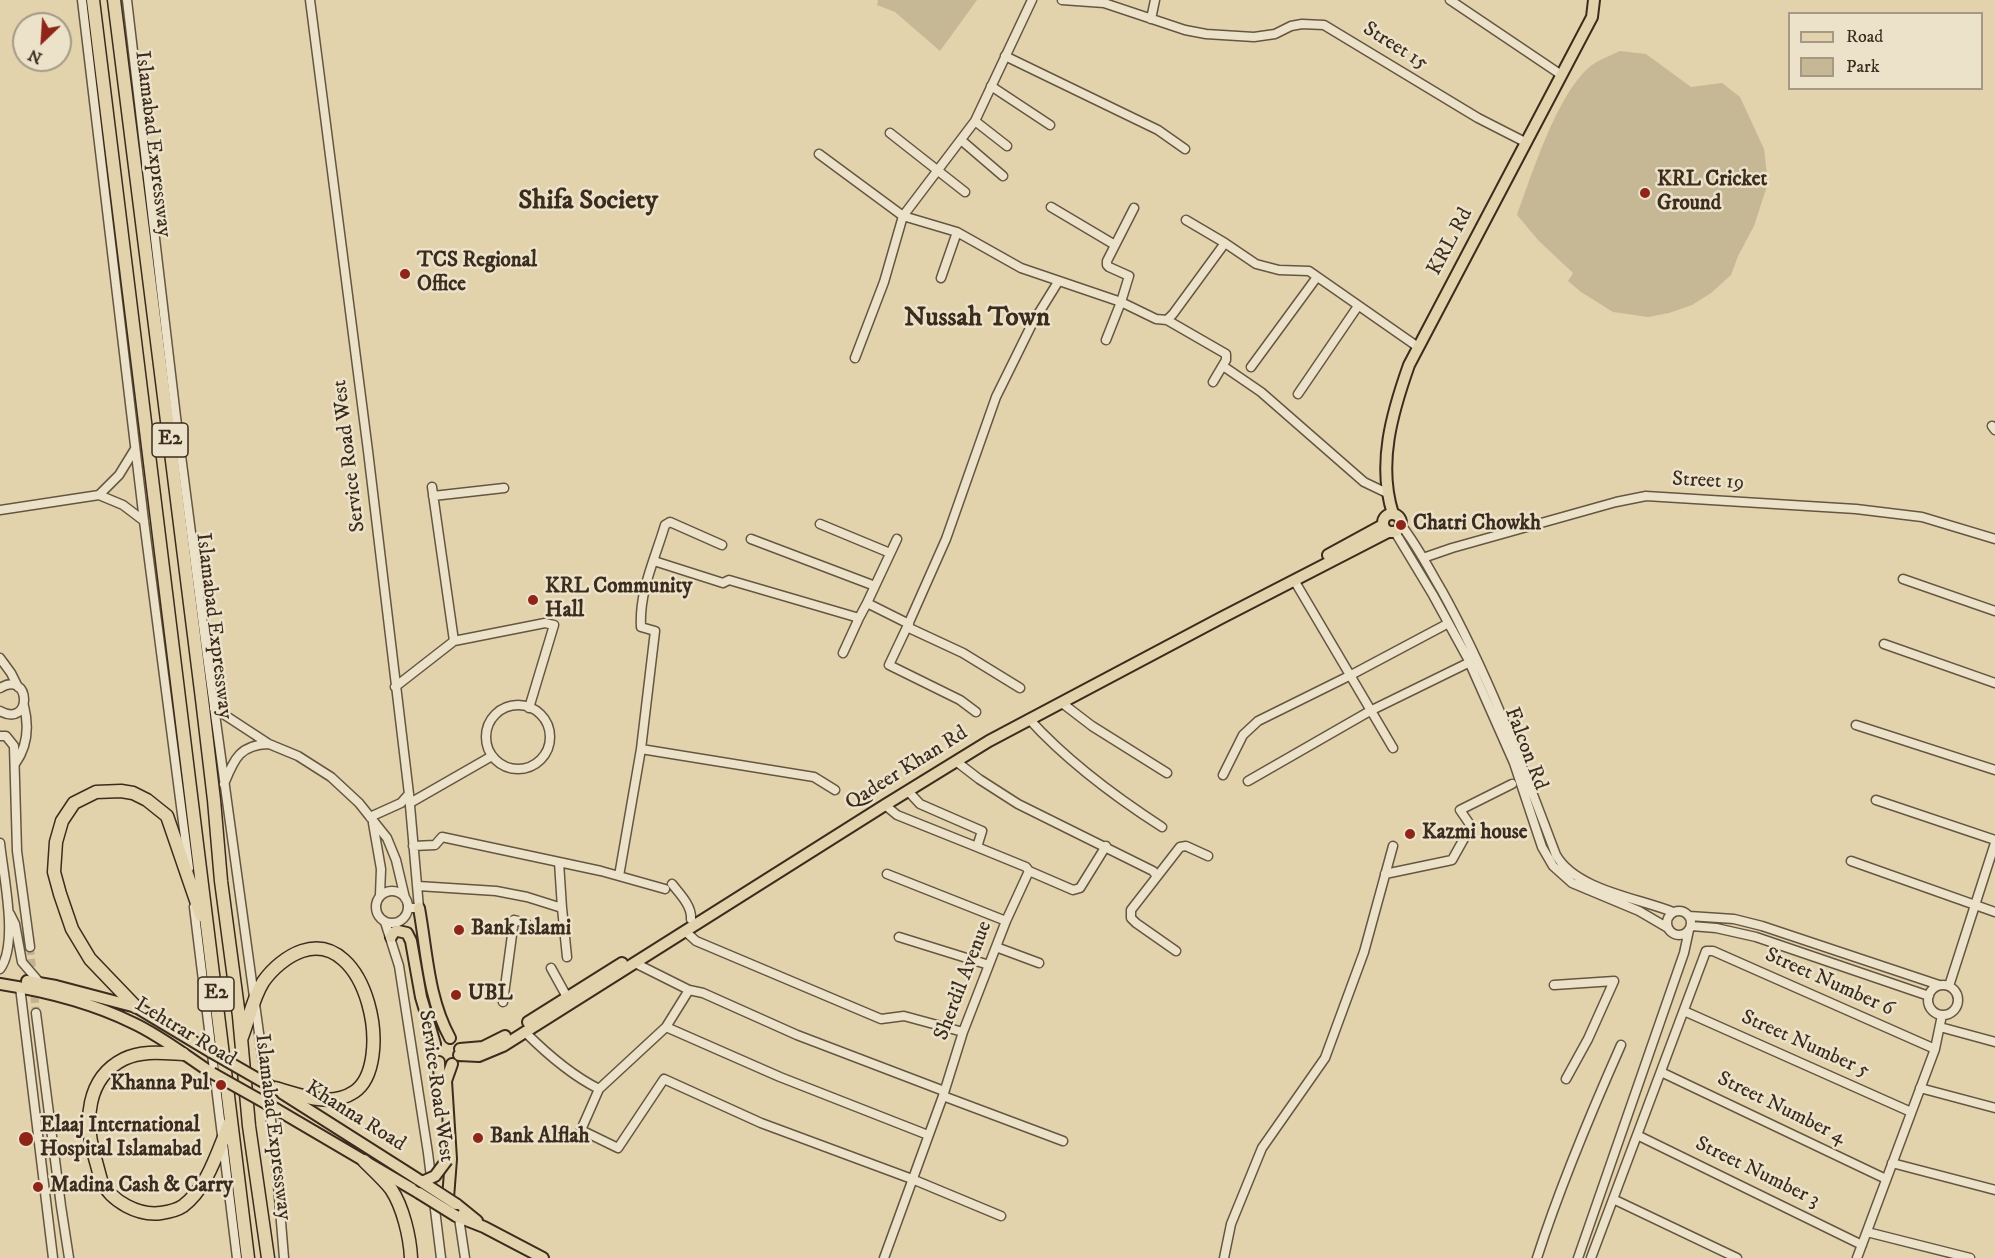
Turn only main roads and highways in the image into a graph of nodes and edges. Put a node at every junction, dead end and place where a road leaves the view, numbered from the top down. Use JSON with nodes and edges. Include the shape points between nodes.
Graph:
{"nodes":[{"id":1,"x":93,"y":0,"type":"edge"},
{"id":2,"x":114,"y":0,"type":"edge"},
{"id":3,"x":1594,"y":0,"type":"edge"},
{"id":4,"x":1392,"y":528,"type":"junction"},
{"id":5,"x":414,"y":908,"type":"road end"},
{"id":6,"x":390,"y":936,"type":"road end"},
{"id":7,"x":209,"y":942,"type":"junction"},
{"id":8,"x":0,"y":977,"type":"edge"},
{"id":9,"x":0,"y":984,"type":"edge"},
{"id":10,"x":136,"y":1007,"type":"junction"},
{"id":11,"x":450,"y":1038,"type":"junction"},
{"id":12,"x":241,"y":1041,"type":"junction"},
{"id":13,"x":435,"y":1044,"type":"junction"},
{"id":14,"x":183,"y":1054,"type":"junction"},
{"id":15,"x":457,"y":1056,"type":"junction"},
{"id":16,"x":439,"y":1062,"type":"junction"},
{"id":17,"x":273,"y":1087,"type":"junction"},
{"id":18,"x":276,"y":1109,"type":"joint"},
{"id":19,"x":231,"y":1119,"type":"junction"},
{"id":20,"x":364,"y":1161,"type":"junction"},
{"id":21,"x":420,"y":1185,"type":"junction"},
{"id":22,"x":452,"y":1201,"type":"junction"},
{"id":23,"x":484,"y":1227,"type":"junction"},
{"id":24,"x":248,"y":1258,"type":"edge"},
{"id":25,"x":268,"y":1258,"type":"edge"},
{"id":26,"x":411,"y":1258,"type":"edge"},
{"id":27,"x":543,"y":1258,"type":"edge"}],
"edges":[{"from":1,"to":7,"type":"highway","name":"Islamabad Expressway","number":"E2"},
{"from":2,"to":12,"type":"highway","name":"Islamabad Expressway","number":"E2"},
{"from":3,"to":4,"type":"main road","name":"KRL Rd","via":[[1592,16],[1408,365],[1389,434],[1387,493],[1393,514],[1385,517]]},
{"from":4,"to":15,"type":"main road","name":"Qadeer Khan Rd","via":[[987,735],[498,1041]]},
{"from":4,"to":15,"type":"main road","name":"Qadeer Khan Rd","via":[[1029,719],[488,1053]]},
{"from":5,"to":11,"type":"main road","via":[[437,1014]]},
{"from":6,"to":13,"type":"main road","via":[[398,930],[407,933],[411,941]]},
{"from":7,"to":10,"type":"highway","via":[[167,816],[147,800],[121,791],[96,792],[74,802],[62,820],[54,872],[72,929],[90,959]]},
{"from":7,"to":19,"type":"highway","name":"Islamabad Expressway","number":"E2"},
{"from":8,"to":10,"type":"main road","name":"Khanna Road"},
{"from":9,"to":14,"type":"main road","name":"Lehtrar Road","via":[[55,995],[117,1016]]},
{"from":10,"to":17,"type":"main road","name":"Khanna Road","bridge":true},
{"from":11,"to":13,"type":"main road"},
{"from":11,"to":15,"type":"main road","via":[[456,1041]]},
{"from":12,"to":17,"type":"highway","via":[[264,981],[286,958],[307,949],[331,950],[353,968],[370,1012],[374,1054],[368,1074],[354,1092],[327,1100]]},
{"from":12,"to":25,"type":"highway","name":"Islamabad Expressway","number":"E2"},
{"from":13,"to":16,"type":"main road","via":[[434,1056]]},
{"from":14,"to":18,"type":"main road","name":"Lehtrar Road","bridge":true},
{"from":14,"to":19,"type":"highway","via":[[155,1053],[125,1059],[99,1081],[88,1109],[88,1130],[102,1182],[125,1206],[149,1214],[181,1208],[199,1190]]},
{"from":15,"to":16,"type":"main road"},
{"from":15,"to":22,"type":"main road","via":[[446,1081]]},
{"from":16,"to":21,"type":"main road","bridge":true,"via":[[447,1160],[435,1176]]},
{"from":17,"to":21,"type":"main road","name":"Khanna Road"},
{"from":18,"to":20,"type":"main road","name":"Khanna Road"},
{"from":19,"to":24,"type":"highway","name":"Islamabad Expressway","number":"E2"},
{"from":20,"to":21,"type":"main road","name":"Khanna Road"},
{"from":20,"to":26,"type":"highway","via":[[392,1191],[411,1247]]},
{"from":21,"to":22,"type":"main road","name":"Khanna Road","bridge":true},
{"from":21,"to":23,"type":"main road","name":"Khanna Road","bridge":true,"via":[[457,1217]]},
{"from":22,"to":23,"type":"main road","name":"Khanna Road"},
{"from":23,"to":27,"type":"main road","name":"Khanna Road"}]}
